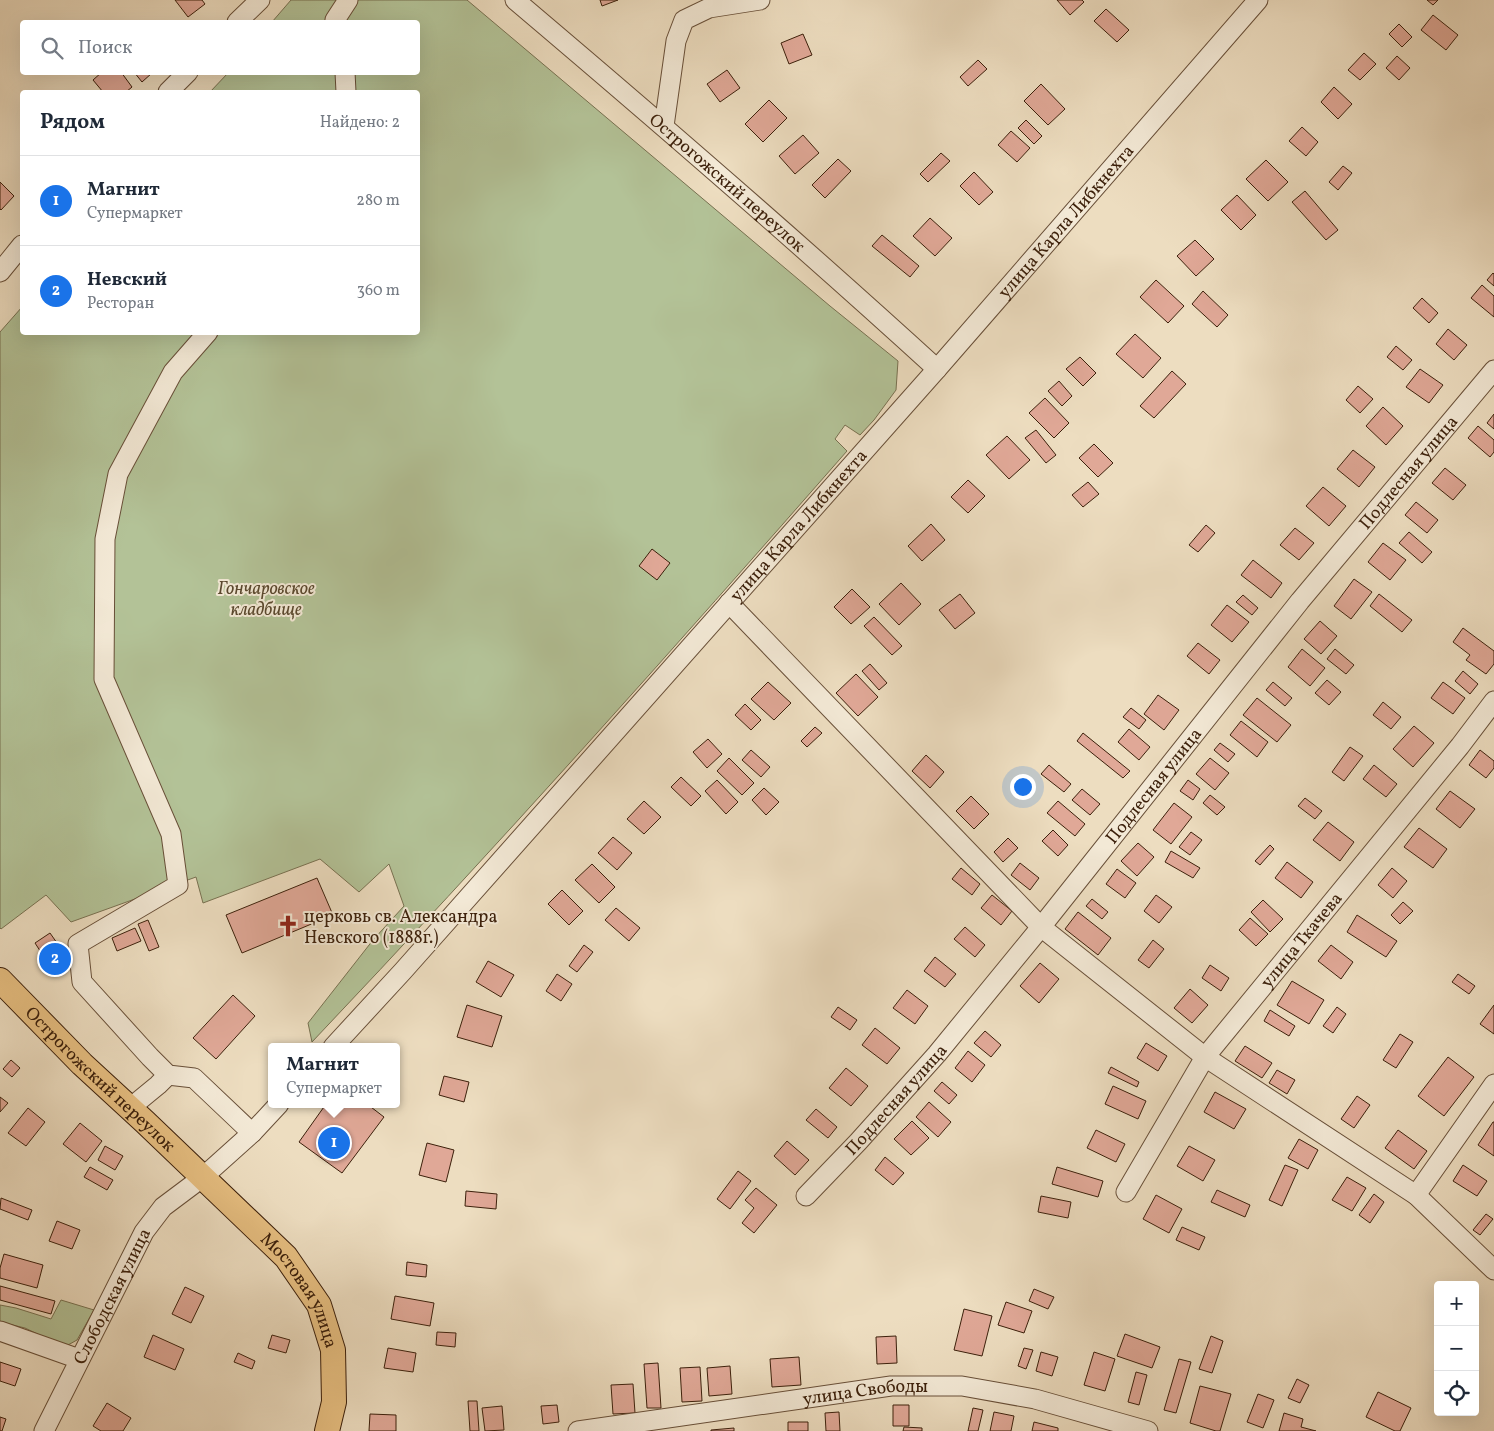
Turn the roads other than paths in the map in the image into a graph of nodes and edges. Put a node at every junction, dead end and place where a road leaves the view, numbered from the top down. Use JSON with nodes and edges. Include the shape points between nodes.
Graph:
{"nodes":[{"id":1,"x":260,"y":0,"type":"edge"},
{"id":2,"x":348,"y":0,"type":"edge"},
{"id":3,"x":515,"y":0,"type":"edge"},
{"id":4,"x":760,"y":0,"type":"edge"},
{"id":5,"x":1258,"y":0,"type":"edge"},
{"id":6,"x":240,"y":20,"type":"edge"},
{"id":7,"x":336,"y":20,"type":"edge"},
{"id":8,"x":185,"y":75,"type":"edge"},
{"id":9,"x":345,"y":75,"type":"edge"},
{"id":10,"x":170,"y":90,"type":"edge"},
{"id":11,"x":346,"y":90,"type":"edge"},
{"id":12,"x":664,"y":126,"type":"junction"},
{"id":13,"x":20,"y":247,"type":"edge"},
{"id":14,"x":0,"y":272,"type":"edge"},
{"id":15,"x":205,"y":335,"type":"edge"},
{"id":16,"x":937,"y":370,"type":"junction"},
{"id":17,"x":1494,"y":370,"type":"edge"},
{"id":18,"x":729,"y":603,"type":"junction"},
{"id":19,"x":1494,"y":701,"type":"edge"},
{"id":20,"x":1041,"y":927,"type":"junction"},
{"id":21,"x":0,"y":980,"type":"edge"},
{"id":22,"x":337,"y":1043,"type":"edge"},
{"id":23,"x":1205,"y":1057,"type":"junction"},
{"id":24,"x":168,"y":1075,"type":"junction"},
{"id":25,"x":1494,"y":1084,"type":"edge"},
{"id":26,"x":130,"y":1108,"type":"junction"},
{"id":27,"x":275,"y":1108,"type":"edge"},
{"id":28,"x":252,"y":1133,"type":"junction"},
{"id":29,"x":203,"y":1177,"type":"junction"},
{"id":30,"x":1126,"y":1192,"type":"dead end"},
{"id":31,"x":1416,"y":1195,"type":"junction"},
{"id":32,"x":806,"y":1196,"type":"dead end"},
{"id":33,"x":1494,"y":1270,"type":"edge"},
{"id":34,"x":0,"y":1331,"type":"edge"},
{"id":35,"x":79,"y":1359,"type":"junction"},
{"id":36,"x":44,"y":1431,"type":"edge"},
{"id":37,"x":327,"y":1431,"type":"edge"},
{"id":38,"x":578,"y":1431,"type":"edge"},
{"id":39,"x":1148,"y":1431,"type":"edge"}],
"edges":[{"from":1,"to":6,"type":"street"},
{"from":2,"to":7,"type":"street"},
{"from":3,"to":12,"type":"street","name":"Острогожский переулок"},
{"from":4,"to":12,"type":"street","via":[[708,8],[684,20],[676,42]]},
{"from":5,"to":16,"type":"street","name":"улица Карла Либкнехта"},
{"from":8,"to":10,"type":"street"},
{"from":9,"to":11,"type":"street"},
{"from":12,"to":16,"type":"street","name":"Острогожский переулок"},
{"from":13,"to":14,"type":"street"},
{"from":15,"to":24,"type":"street","via":[[172,372],[118,474],[105,539],[104,679],[171,834],[178,885],[78,944],[82,982]]},
{"from":16,"to":18,"type":"street","name":"улица Карла Либкнехта"},
{"from":17,"to":20,"type":"street","name":"Подлесная улица","via":[[1300,601]]},
{"from":18,"to":20,"type":"street"},
{"from":18,"to":22,"type":"street","name":"улица Карла Либкнехта"},
{"from":19,"to":23,"type":"street","name":"улица Ткачева"},
{"from":20,"to":23,"type":"street"},
{"from":20,"to":32,"type":"street","name":"Подлесная улица","via":[[937,1054]]},
{"from":21,"to":26,"type":"main road","name":"Острогожский переулок"},
{"from":23,"to":30,"type":"street","name":"улица Ткачева"},
{"from":23,"to":31,"type":"street"},
{"from":24,"to":26,"type":"street"},
{"from":24,"to":28,"type":"street","via":[[194,1078]]},
{"from":25,"to":31,"type":"street"},
{"from":26,"to":29,"type":"main road","name":"Острогожский переулок"},
{"from":27,"to":28,"type":"street"},
{"from":28,"to":29,"type":"street"},
{"from":29,"to":35,"type":"street","name":"Слободская улица","via":[[163,1207],[144,1232]]},
{"from":29,"to":37,"type":"main road","name":"Мостовая улица","via":[[286,1257],[319,1305],[333,1350],[334,1402]]},
{"from":31,"to":33,"type":"street"},
{"from":34,"to":35,"type":"street"},
{"from":35,"to":36,"type":"street","name":"Слободская улица"},
{"from":38,"to":39,"type":"street","name":"улица Свободы","via":[[891,1386],[962,1386],[1035,1399]]}]}
